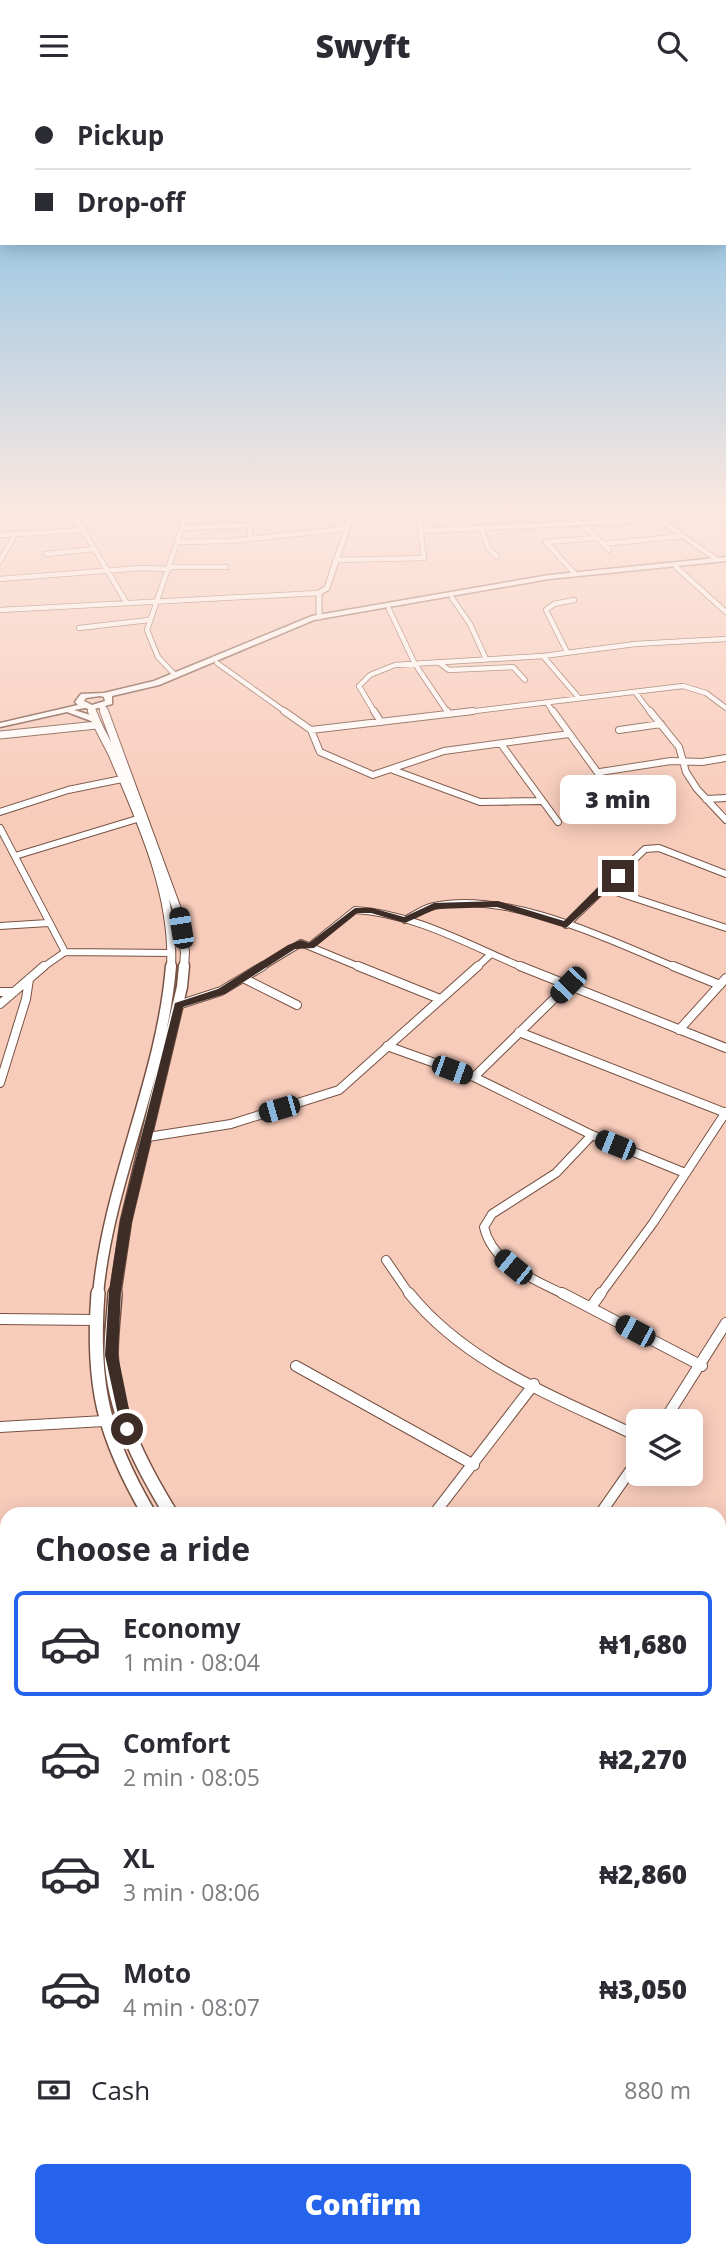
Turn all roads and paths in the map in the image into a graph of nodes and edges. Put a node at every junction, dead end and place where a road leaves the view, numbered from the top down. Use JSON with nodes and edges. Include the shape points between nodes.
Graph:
{"nodes":[{"id":1,"x":151,"y":614,"type":"edge"},
{"id":2,"x":327,"y":614,"type":"edge"},
{"id":3,"x":332,"y":614,"type":"edge"},
{"id":4,"x":391,"y":614,"type":"edge"},
{"id":5,"x":463,"y":614,"type":"edge"},
{"id":6,"x":548,"y":614,"type":"edge"},
{"id":7,"x":321,"y":615,"type":"junction"},
{"id":8,"x":149,"y":620,"type":"junction"},
{"id":9,"x":79,"y":628,"type":"dead end"},
{"id":10,"x":726,"y":639,"type":"edge"},
{"id":11,"x":567,"y":652,"type":"junction"},
{"id":12,"x":543,"y":656,"type":"junction"},
{"id":13,"x":486,"y":659,"type":"junction"},
{"id":14,"x":477,"y":660,"type":"junction"},
{"id":15,"x":438,"y":662,"type":"junction"},
{"id":16,"x":217,"y":663,"type":"junction"},
{"id":17,"x":415,"y":664,"type":"junction"},
{"id":18,"x":481,"y":668,"type":"junction"},
{"id":19,"x":189,"y":673,"type":"junction"},
{"id":20,"x":175,"y":675,"type":"junction"},
{"id":21,"x":525,"y":680,"type":"dead end"},
{"id":22,"x":635,"y":692,"type":"junction"},
{"id":23,"x":579,"y":698,"type":"junction"},
{"id":24,"x":106,"y":700,"type":"junction"},
{"id":25,"x":547,"y":703,"type":"junction"},
{"id":26,"x":726,"y":708,"type":"edge"},
{"id":27,"x":64,"y":711,"type":"junction"},
{"id":28,"x":89,"y":711,"type":"junction"},
{"id":29,"x":449,"y":714,"type":"junction"},
{"id":30,"x":381,"y":722,"type":"junction"},
{"id":31,"x":0,"y":723,"type":"edge"},
{"id":32,"x":661,"y":724,"type":"junction"},
{"id":33,"x":311,"y":730,"type":"junction"},
{"id":34,"x":618,"y":730,"type":"dead end"},
{"id":35,"x":569,"y":734,"type":"junction"},
{"id":36,"x":0,"y":735,"type":"edge"},
{"id":37,"x":501,"y":744,"type":"junction"},
{"id":38,"x":726,"y":758,"type":"edge"},
{"id":39,"x":682,"y":762,"type":"junction"},
{"id":40,"x":393,"y":770,"type":"junction"},
{"id":41,"x":600,"y":772,"type":"junction"},
{"id":42,"x":122,"y":779,"type":"junction"},
{"id":43,"x":611,"y":790,"type":"dead end"},
{"id":44,"x":706,"y":799,"type":"junction"},
{"id":45,"x":726,"y":799,"type":"edge"},
{"id":46,"x":541,"y":801,"type":"junction"},
{"id":47,"x":0,"y":812,"type":"edge"},
{"id":48,"x":137,"y":819,"type":"junction"},
{"id":49,"x":726,"y":820,"type":"edge"},
{"id":50,"x":558,"y":822,"type":"dead end"},
{"id":51,"x":0,"y":828,"type":"edge"},
{"id":52,"x":15,"y":856,"type":"junction"},
{"id":53,"x":726,"y":874,"type":"edge"},
{"id":54,"x":597,"y":893,"type":"junction"},
{"id":55,"x":405,"y":920,"type":"junction"},
{"id":56,"x":48,"y":923,"type":"junction"},
{"id":57,"x":566,"y":925,"type":"junction"},
{"id":58,"x":0,"y":926,"type":"edge"},
{"id":59,"x":726,"y":928,"type":"edge"},
{"id":60,"x":310,"y":946,"type":"junction"},
{"id":61,"x":65,"y":952,"type":"junction"},
{"id":62,"x":172,"y":953,"type":"junction"},
{"id":63,"x":491,"y":954,"type":"junction"},
{"id":64,"x":726,"y":978,"type":"edge"},
{"id":65,"x":29,"y":979,"type":"junction"},
{"id":66,"x":245,"y":979,"type":"junction"},
{"id":67,"x":568,"y":985,"type":"junction"},
{"id":68,"x":720,"y":985,"type":"junction"},
{"id":69,"x":0,"y":992,"type":"edge"},
{"id":70,"x":14,"y":992,"type":"junction"},
{"id":71,"x":440,"y":999,"type":"junction"},
{"id":72,"x":0,"y":1004,"type":"edge"},
{"id":73,"x":178,"y":1005,"type":"junction"},
{"id":74,"x":297,"y":1005,"type":"dead end"},
{"id":75,"x":679,"y":1030,"type":"junction"},
{"id":76,"x":519,"y":1032,"type":"junction"},
{"id":77,"x":387,"y":1047,"type":"junction"},
{"id":78,"x":726,"y":1048,"type":"edge"},
{"id":79,"x":474,"y":1077,"type":"junction"},
{"id":80,"x":0,"y":1083,"type":"edge"},
{"id":81,"x":726,"y":1112,"type":"edge"},
{"id":82,"x":592,"y":1135,"type":"junction"},
{"id":83,"x":148,"y":1137,"type":"junction"},
{"id":84,"x":685,"y":1173,"type":"junction"},
{"id":85,"x":386,"y":1259,"type":"dead end"},
{"id":86,"x":591,"y":1307,"type":"junction"},
{"id":87,"x":0,"y":1319,"type":"edge"},
{"id":88,"x":95,"y":1320,"type":"junction"},
{"id":89,"x":726,"y":1324,"type":"edge"},
{"id":90,"x":296,"y":1366,"type":"dead end"},
{"id":91,"x":702,"y":1366,"type":"junction"},
{"id":92,"x":534,"y":1384,"type":"junction"},
{"id":93,"x":672,"y":1409,"type":"edge"},
{"id":94,"x":104,"y":1421,"type":"junction"},
{"id":95,"x":0,"y":1427,"type":"edge"},
{"id":96,"x":626,"y":1430,"type":"edge"},
{"id":97,"x":474,"y":1465,"type":"junction"},
{"id":98,"x":626,"y":1477,"type":"edge"},
{"id":99,"x":145,"y":1507,"type":"edge"},
{"id":100,"x":167,"y":1507,"type":"edge"},
{"id":101,"x":441,"y":1507,"type":"edge"},
{"id":102,"x":605,"y":1507,"type":"edge"}],
"edges":[{"from":1,"to":8,"type":"street"},
{"from":2,"to":7,"type":"main road"},
{"from":3,"to":7,"type":"main road"},
{"from":4,"to":17,"type":"street"},
{"from":5,"to":13,"type":"street"},
{"from":6,"to":11,"type":"street"},
{"from":7,"to":16,"type":"main road"},
{"from":7,"to":19,"type":"main road"},
{"from":8,"to":9,"type":"street"},
{"from":8,"to":20,"type":"street","via":[[150,643]]},
{"from":10,"to":11,"type":"street"},
{"from":11,"to":12,"type":"street"},
{"from":12,"to":13,"type":"street"},
{"from":12,"to":23,"type":"street"},
{"from":13,"to":14,"type":"street"},
{"from":14,"to":15,"type":"street"},
{"from":14,"to":18,"type":"street"},
{"from":15,"to":17,"type":"street"},
{"from":15,"to":18,"type":"street","via":[[449,670]]},
{"from":16,"to":19,"type":"main road"},
{"from":16,"to":33,"type":"street"},
{"from":17,"to":29,"type":"street"},
{"from":17,"to":30,"type":"street","via":[[395,665],[363,679],[361,693]]},
{"from":18,"to":21,"type":"street","via":[[513,667]]},
{"from":19,"to":20,"type":"main road"},
{"from":19,"to":24,"type":"main road"},
{"from":20,"to":24,"type":"main road"},
{"from":22,"to":23,"type":"street"},
{"from":22,"to":26,"type":"street","via":[[683,686],[706,693]]},
{"from":22,"to":32,"type":"street"},
{"from":23,"to":25,"type":"street"},
{"from":24,"to":28,"type":"main road"},
{"from":24,"to":28,"type":"main road","via":[[94,694]]},
{"from":24,"to":73,"type":"main road","via":[[178,912],[185,952]]},
{"from":25,"to":29,"type":"street"},
{"from":25,"to":35,"type":"street"},
{"from":27,"to":28,"type":"main road"},
{"from":27,"to":28,"type":"main road"},
{"from":27,"to":31,"type":"main road"},
{"from":28,"to":31,"type":"main road"},
{"from":28,"to":36,"type":"street"},
{"from":28,"to":42,"type":"main road"},
{"from":29,"to":30,"type":"street"},
{"from":30,"to":33,"type":"street"},
{"from":32,"to":34,"type":"street"},
{"from":32,"to":39,"type":"street","via":[[679,747]]},
{"from":33,"to":40,"type":"street","via":[[325,755],[373,775]]},
{"from":35,"to":37,"type":"street"},
{"from":35,"to":41,"type":"street"},
{"from":37,"to":40,"type":"street","via":[[444,751]]},
{"from":37,"to":46,"type":"street"},
{"from":38,"to":39,"type":"street"},
{"from":39,"to":41,"type":"street"},
{"from":39,"to":44,"type":"street"},
{"from":40,"to":46,"type":"street","via":[[480,802]]},
{"from":41,"to":43,"type":"street"},
{"from":42,"to":47,"type":"street"},
{"from":42,"to":48,"type":"main road"},
{"from":44,"to":45,"type":"street"},
{"from":44,"to":49,"type":"street"},
{"from":46,"to":50,"type":"street"},
{"from":48,"to":52,"type":"street"},
{"from":48,"to":62,"type":"main road","via":[[169,918]]},
{"from":51,"to":52,"type":"street"},
{"from":52,"to":56,"type":"street"},
{"from":53,"to":54,"type":"street","via":[[659,848],[645,849]]},
{"from":54,"to":57,"type":"street"},
{"from":54,"to":59,"type":"street","via":[[610,890]]},
{"from":55,"to":57,"type":"street","via":[[434,906],[498,904]]},
{"from":55,"to":60,"type":"street","via":[[355,910]]},
{"from":55,"to":63,"type":"street"},
{"from":56,"to":58,"type":"street"},
{"from":56,"to":61,"type":"street"},
{"from":57,"to":68,"type":"street"},
{"from":60,"to":66,"type":"street","via":[[292,947]]},
{"from":60,"to":71,"type":"street"},
{"from":61,"to":62,"type":"street"},
{"from":61,"to":65,"type":"street"},
{"from":62,"to":88,"type":"main road","via":[[171,987],[114,1208]]},
{"from":63,"to":67,"type":"street"},
{"from":63,"to":71,"type":"street"},
{"from":64,"to":68,"type":"street"},
{"from":65,"to":70,"type":"street"},
{"from":65,"to":80,"type":"street"},
{"from":66,"to":73,"type":"street"},
{"from":66,"to":74,"type":"street"},
{"from":67,"to":75,"type":"street"},
{"from":67,"to":76,"type":"street"},
{"from":68,"to":75,"type":"street"},
{"from":69,"to":70,"type":"street"},
{"from":70,"to":72,"type":"street"},
{"from":71,"to":77,"type":"street"},
{"from":73,"to":83,"type":"main road"},
{"from":75,"to":78,"type":"street"},
{"from":76,"to":79,"type":"street"},
{"from":76,"to":81,"type":"street"},
{"from":77,"to":79,"type":"street"},
{"from":77,"to":83,"type":"street","via":[[339,1090],[325,1096],[231,1124]]},
{"from":79,"to":82,"type":"street"},
{"from":81,"to":84,"type":"street"},
{"from":82,"to":84,"type":"street"},
{"from":82,"to":86,"type":"street","via":[[556,1173],[492,1214],[484,1227],[486,1243],[513,1267]]},
{"from":83,"to":100,"type":"main road","via":[[121,1249],[111,1355],[130,1438]]},
{"from":84,"to":86,"type":"street"},
{"from":85,"to":92,"type":"street","via":[[401,1285],[441,1329],[486,1363]]},
{"from":86,"to":91,"type":"street"},
{"from":87,"to":88,"type":"street"},
{"from":88,"to":94,"type":"main road"},
{"from":89,"to":91,"type":"street"},
{"from":90,"to":97,"type":"street"},
{"from":91,"to":93,"type":"street"},
{"from":92,"to":96,"type":"street"},
{"from":92,"to":97,"type":"street"},
{"from":94,"to":95,"type":"street"},
{"from":94,"to":99,"type":"main road"},
{"from":97,"to":101,"type":"street"},
{"from":98,"to":102,"type":"street"}]}
